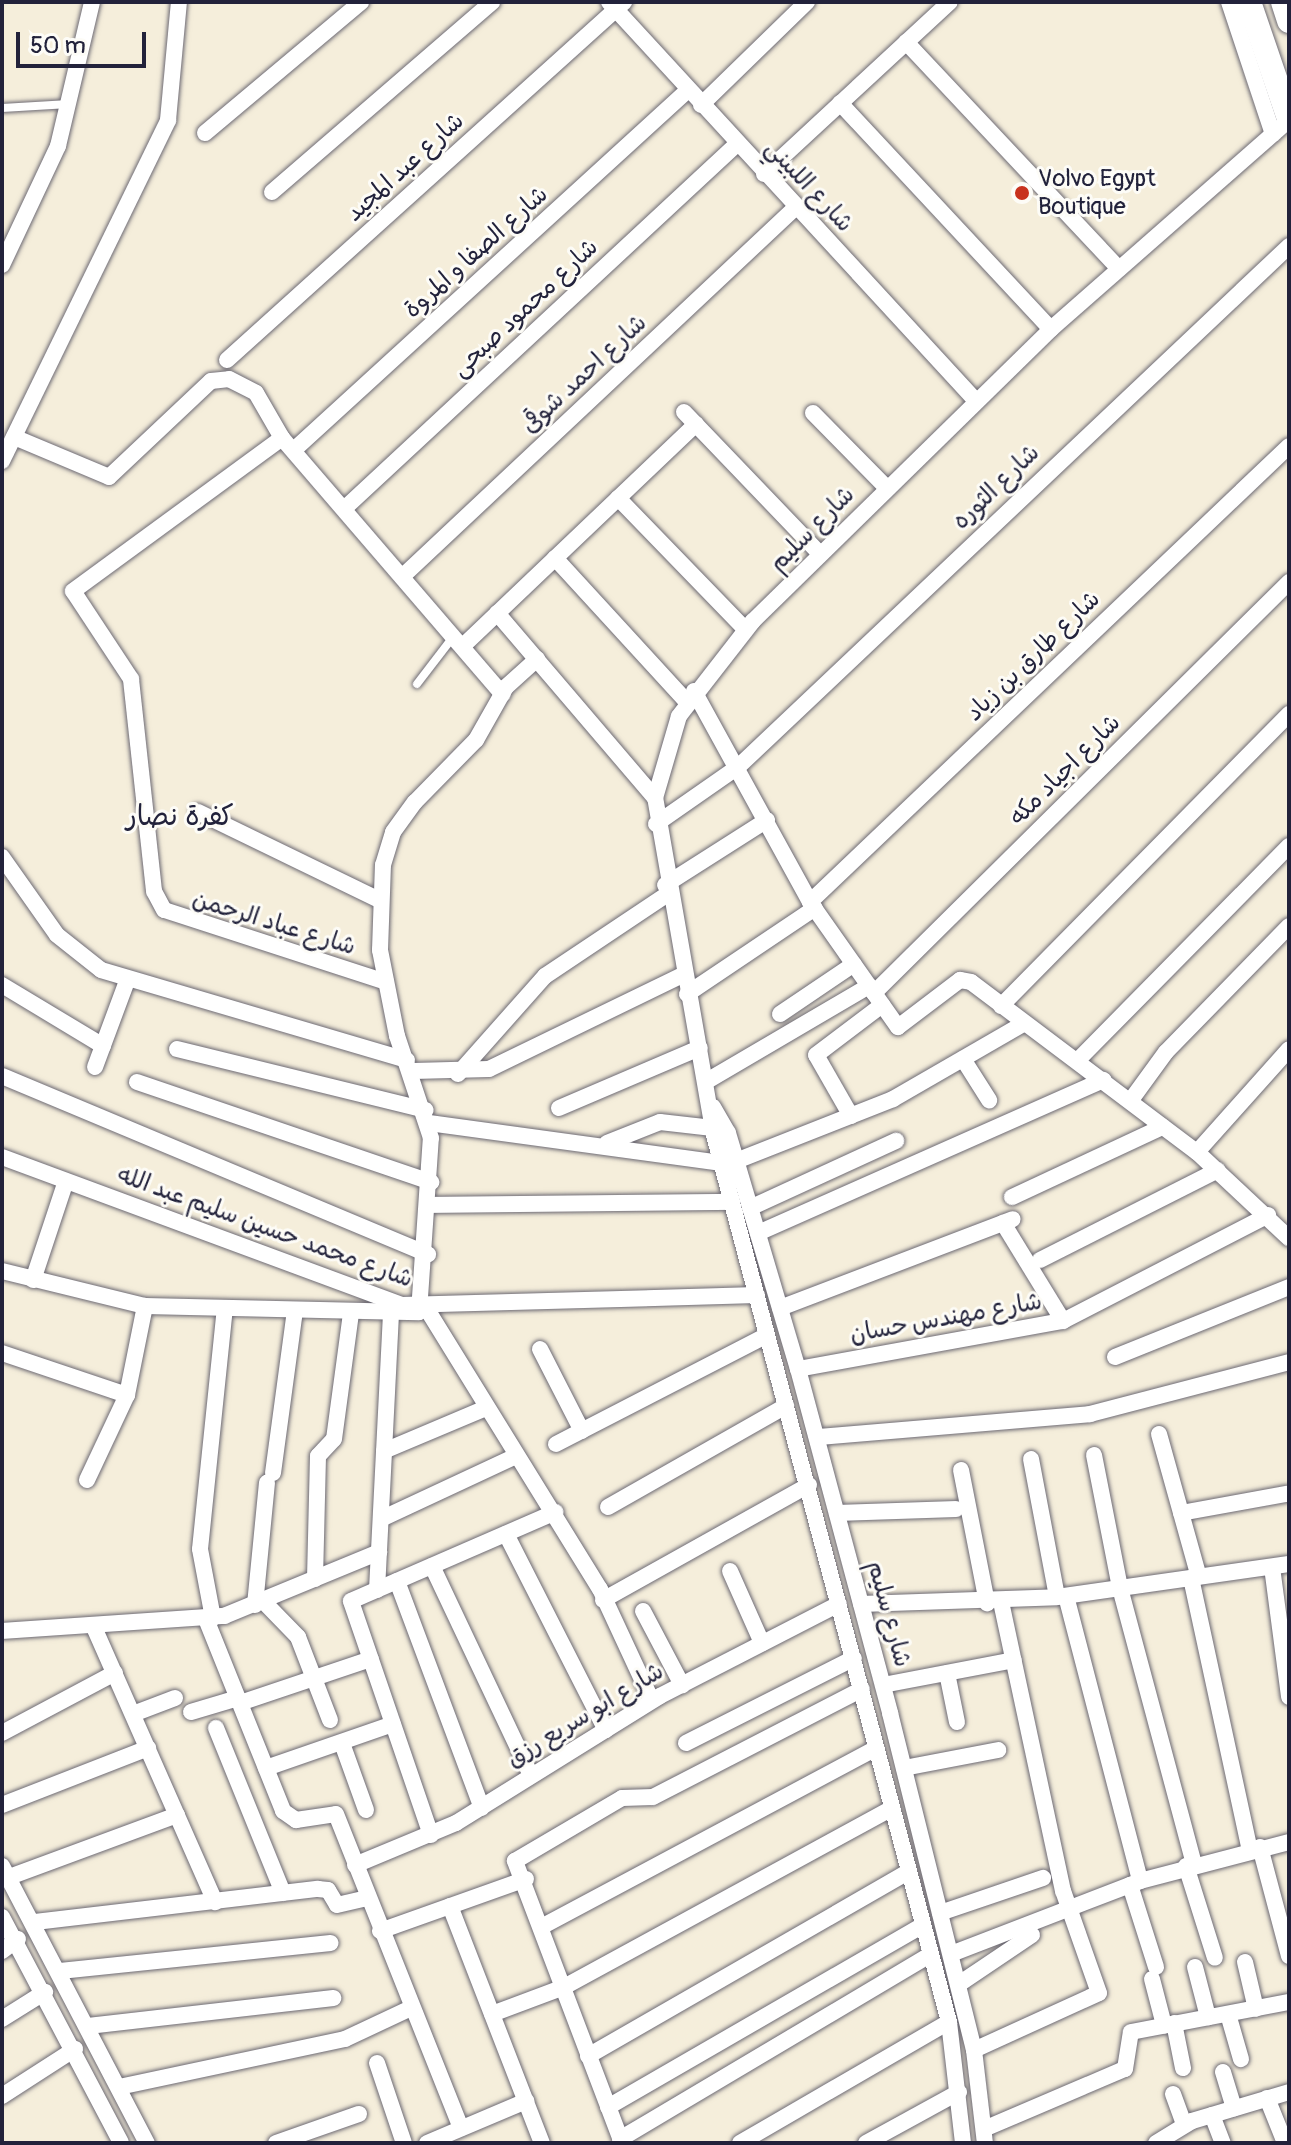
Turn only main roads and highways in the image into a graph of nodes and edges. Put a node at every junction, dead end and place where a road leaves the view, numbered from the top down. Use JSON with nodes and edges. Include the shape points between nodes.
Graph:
{"nodes":[{"id":1,"x":1249,"y":2,"type":"edge"},
{"id":2,"x":1283,"y":2,"type":"edge"},
{"id":3,"x":1289,"y":21,"type":"edge"},
{"id":4,"x":1284,"y":124,"type":"edge"}],
"edges":[{"from":1,"to":4,"type":"main road"},
{"from":2,"to":3,"type":"main road"}]}
